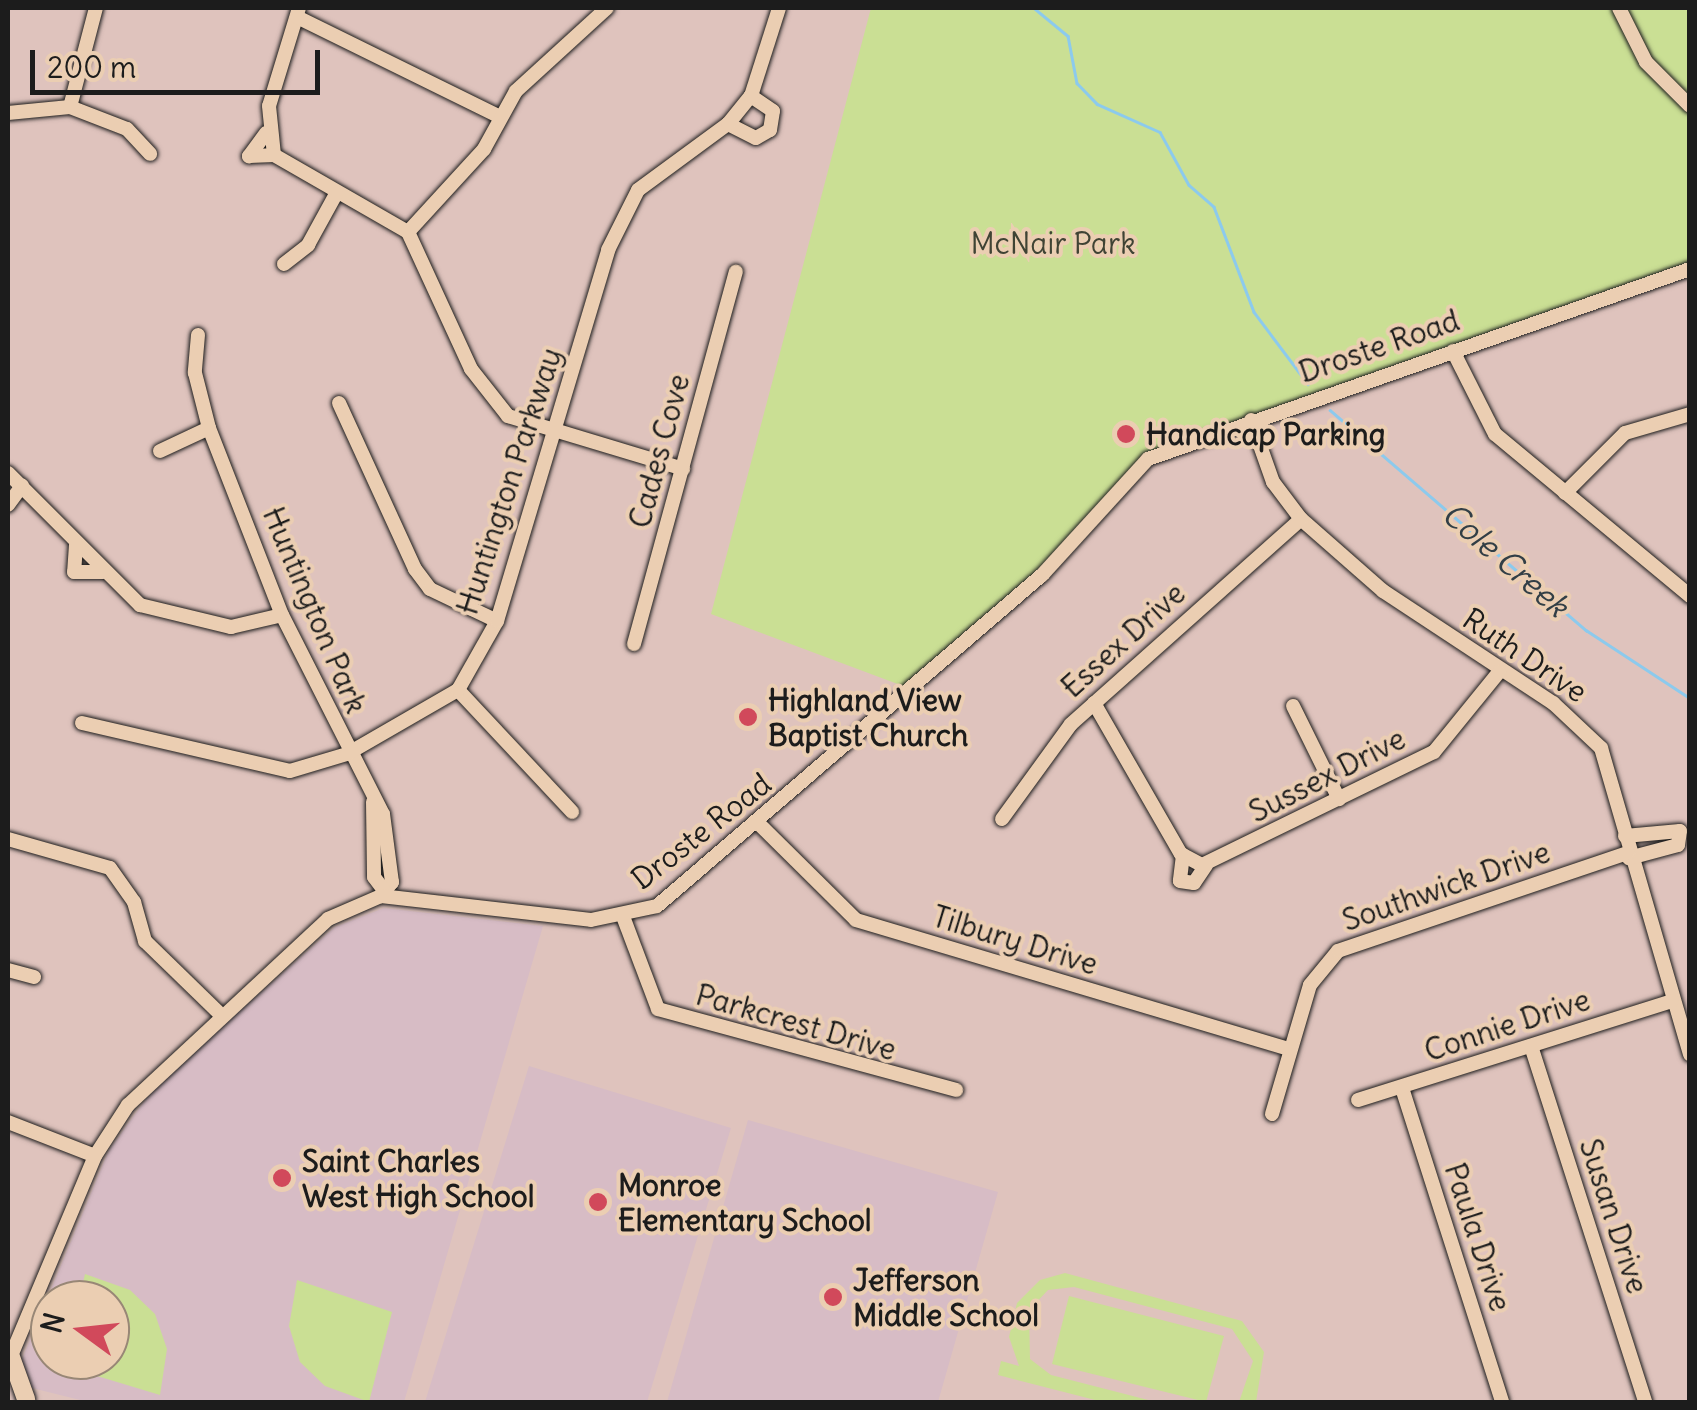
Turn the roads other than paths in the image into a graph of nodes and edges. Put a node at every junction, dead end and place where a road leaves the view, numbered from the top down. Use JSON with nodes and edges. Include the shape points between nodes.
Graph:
{"nodes":[{"id":1,"x":96,"y":8,"type":"edge"},
{"id":2,"x":607,"y":8,"type":"edge"},
{"id":3,"x":778,"y":8,"type":"edge"},
{"id":4,"x":1619,"y":8,"type":"edge"},
{"id":5,"x":298,"y":12,"type":"edge"},
{"id":6,"x":752,"y":96,"type":"junction"},
{"id":7,"x":1690,"y":106,"type":"edge"},
{"id":8,"x":70,"y":107,"type":"junction"},
{"id":9,"x":8,"y":113,"type":"edge"},
{"id":10,"x":500,"y":118,"type":"junction"},
{"id":11,"x":728,"y":124,"type":"junction"},
{"id":12,"x":266,"y":132,"type":"junction"},
{"id":13,"x":150,"y":154,"type":"dead end"},
{"id":14,"x":274,"y":155,"type":"junction"},
{"id":15,"x":336,"y":194,"type":"junction"},
{"id":16,"x":408,"y":232,"type":"junction"},
{"id":17,"x":284,"y":264,"type":"dead end"},
{"id":18,"x":1690,"y":269,"type":"edge"},
{"id":19,"x":736,"y":272,"type":"dead end"},
{"id":20,"x":198,"y":335,"type":"dead end"},
{"id":21,"x":1454,"y":350,"type":"junction"},
{"id":22,"x":339,"y":403,"type":"dead end"},
{"id":23,"x":1690,"y":414,"type":"edge"},
{"id":24,"x":1251,"y":420,"type":"junction"},
{"id":25,"x":210,"y":428,"type":"junction"},
{"id":26,"x":556,"y":432,"type":"junction"},
{"id":27,"x":160,"y":451,"type":"dead end"},
{"id":28,"x":682,"y":469,"type":"junction"},
{"id":29,"x":8,"y":473,"type":"edge"},
{"id":30,"x":15,"y":488,"type":"edge"},
{"id":31,"x":1565,"y":493,"type":"junction"},
{"id":32,"x":8,"y":505,"type":"edge"},
{"id":33,"x":1300,"y":519,"type":"junction"},
{"id":34,"x":1690,"y":596,"type":"edge"},
{"id":35,"x":282,"y":615,"type":"junction"},
{"id":36,"x":496,"y":621,"type":"junction"},
{"id":37,"x":634,"y":644,"type":"dead end"},
{"id":38,"x":1498,"y":672,"type":"junction"},
{"id":39,"x":458,"y":690,"type":"junction"},
{"id":40,"x":1094,"y":703,"type":"junction"},
{"id":41,"x":1293,"y":706,"type":"dead end"},
{"id":42,"x":82,"y":723,"type":"dead end"},
{"id":43,"x":346,"y":754,"type":"junction"},
{"id":44,"x":1339,"y":799,"type":"junction"},
{"id":45,"x":572,"y":812,"type":"dead end"},
{"id":46,"x":1002,"y":818,"type":"dead end"},
{"id":47,"x":759,"y":824,"type":"junction"},
{"id":48,"x":1625,"y":836,"type":"junction"},
{"id":49,"x":8,"y":839,"type":"edge"},
{"id":50,"x":1183,"y":856,"type":"junction"},
{"id":51,"x":1628,"y":856,"type":"junction"},
{"id":52,"x":1206,"y":865,"type":"junction"},
{"id":53,"x":382,"y":892,"type":"junction"},
{"id":54,"x":624,"y":919,"type":"junction"},
{"id":55,"x":8,"y":970,"type":"edge"},
{"id":56,"x":34,"y":977,"type":"dead end"},
{"id":57,"x":1679,"y":1008,"type":"edge"},
{"id":58,"x":218,"y":1012,"type":"junction"},
{"id":59,"x":1531,"y":1046,"type":"junction"},
{"id":60,"x":1289,"y":1049,"type":"junction"},
{"id":61,"x":1690,"y":1054,"type":"edge"},
{"id":62,"x":1402,"y":1088,"type":"junction"},
{"id":63,"x":956,"y":1090,"type":"dead end"},
{"id":64,"x":1358,"y":1100,"type":"dead end"},
{"id":65,"x":1272,"y":1114,"type":"dead end"},
{"id":66,"x":8,"y":1122,"type":"edge"},
{"id":67,"x":95,"y":1156,"type":"junction"},
{"id":68,"x":10,"y":1360,"type":"edge"},
{"id":69,"x":24,"y":1398,"type":"edge"},
{"id":70,"x":1502,"y":1402,"type":"edge"},
{"id":71,"x":1645,"y":1402,"type":"edge"}],
"edges":[{"from":1,"to":8,"type":"street"},
{"from":2,"to":10,"type":"street"},
{"from":3,"to":6,"type":"street","name":"Huntington Parkway"},
{"from":4,"to":7,"type":"street","via":[[1646,62]]},
{"from":5,"to":10,"type":"street"},
{"from":5,"to":12,"type":"street"},
{"from":6,"to":11,"type":"street","name":"Huntington Parkway"},
{"from":6,"to":11,"type":"street","via":[[774,111],[770,130],[756,138]]},
{"from":8,"to":9,"type":"street"},
{"from":8,"to":13,"type":"street","via":[[127,128]]},
{"from":10,"to":16,"type":"street","via":[[465,174]]},
{"from":11,"to":26,"type":"street","name":"Huntington Parkway","via":[[638,190],[608,250]]},
{"from":12,"to":14,"type":"street"},
{"from":12,"to":14,"type":"street","via":[[249,156]]},
{"from":14,"to":15,"type":"street"},
{"from":15,"to":16,"type":"street"},
{"from":15,"to":17,"type":"street","via":[[308,246]]},
{"from":16,"to":26,"type":"street","via":[[484,392],[508,416]]},
{"from":18,"to":21,"type":"street","name":"Droste Road"},
{"from":19,"to":28,"type":"street","name":"Cades Cove"},
{"from":20,"to":25,"type":"street","name":"Huntington Park","via":[[195,372]]},
{"from":21,"to":24,"type":"street","name":"Droste Road"},
{"from":21,"to":31,"type":"street","via":[[1489,427]]},
{"from":22,"to":36,"type":"street","via":[[415,570],[430,589]]},
{"from":23,"to":31,"type":"street","via":[[1625,433]]},
{"from":24,"to":33,"type":"street","name":"Ruth Drive","via":[[1273,482]]},
{"from":24,"to":47,"type":"street","name":"Droste Road","via":[[1148,459],[1042,575]]},
{"from":25,"to":27,"type":"street"},
{"from":25,"to":35,"type":"street","name":"Huntington Park"},
{"from":26,"to":28,"type":"street"},
{"from":26,"to":36,"type":"street","name":"Huntington Parkway"},
{"from":28,"to":37,"type":"street","name":"Cades Cove"},
{"from":29,"to":30,"type":"street"},
{"from":30,"to":32,"type":"street"},
{"from":30,"to":35,"type":"street","via":[[140,604],[231,627]]},
{"from":31,"to":34,"type":"street"},
{"from":33,"to":38,"type":"street","name":"Ruth Drive"},
{"from":33,"to":40,"type":"street","name":"Essex Drive"},
{"from":35,"to":43,"type":"street","name":"Huntington Park"},
{"from":36,"to":39,"type":"street","name":"Huntington Parkway"},
{"from":38,"to":44,"type":"street","name":"Sussex Drive","via":[[1434,752]]},
{"from":38,"to":48,"type":"street","name":"Ruth Drive","via":[[1553,703],[1601,748]]},
{"from":39,"to":43,"type":"street"},
{"from":39,"to":45,"type":"street"},
{"from":40,"to":46,"type":"street","name":"Essex Drive","via":[[1049,747]]},
{"from":40,"to":50,"type":"street","name":"Sussex Drive"},
{"from":41,"to":44,"type":"street"},
{"from":42,"to":43,"type":"street","via":[[276,772]]},
{"from":43,"to":53,"type":"street","name":"Huntington Park","via":[[374,802],[374,877]]},
{"from":44,"to":52,"type":"street","name":"Sussex Drive"},
{"from":47,"to":54,"type":"street","name":"Droste Road","via":[[656,906]]},
{"from":47,"to":60,"type":"street","name":"Tilbury Drive","via":[[856,920]]},
{"from":48,"to":51,"type":"street","name":"Ruth Drive"},
{"from":48,"to":51,"type":"street","name":"Southwick Drive","via":[[1680,832],[1678,846]]},
{"from":49,"to":58,"type":"street","via":[[110,868],[134,902],[144,941]]},
{"from":50,"to":52,"type":"street"},
{"from":50,"to":52,"type":"street","name":"Sussex Drive","via":[[1180,882],[1194,882]]},
{"from":51,"to":57,"type":"street","name":"Ruth Drive"},
{"from":51,"to":60,"type":"street","name":"Southwick Drive","via":[[1338,951],[1310,986]]},
{"from":53,"to":54,"type":"street","name":"Droste Road"},
{"from":53,"to":58,"type":"street","via":[[316,927]]},
{"from":54,"to":63,"type":"street","name":"Parkcrest Drive","via":[[658,1009]]},
{"from":55,"to":56,"type":"street"},
{"from":57,"to":59,"type":"street","name":"Connie Drive"},
{"from":57,"to":61,"type":"street","name":"Ruth Drive"},
{"from":58,"to":67,"type":"street","via":[[139,1090]]},
{"from":59,"to":62,"type":"street","name":"Connie Drive"},
{"from":59,"to":71,"type":"street","name":"Susan Drive"},
{"from":60,"to":65,"type":"street","name":"Southwick Drive"},
{"from":62,"to":64,"type":"street","name":"Connie Drive"},
{"from":62,"to":70,"type":"street","name":"Paula Drive"},
{"from":66,"to":67,"type":"street"},
{"from":67,"to":68,"type":"street"},
{"from":68,"to":69,"type":"main road"}]}
